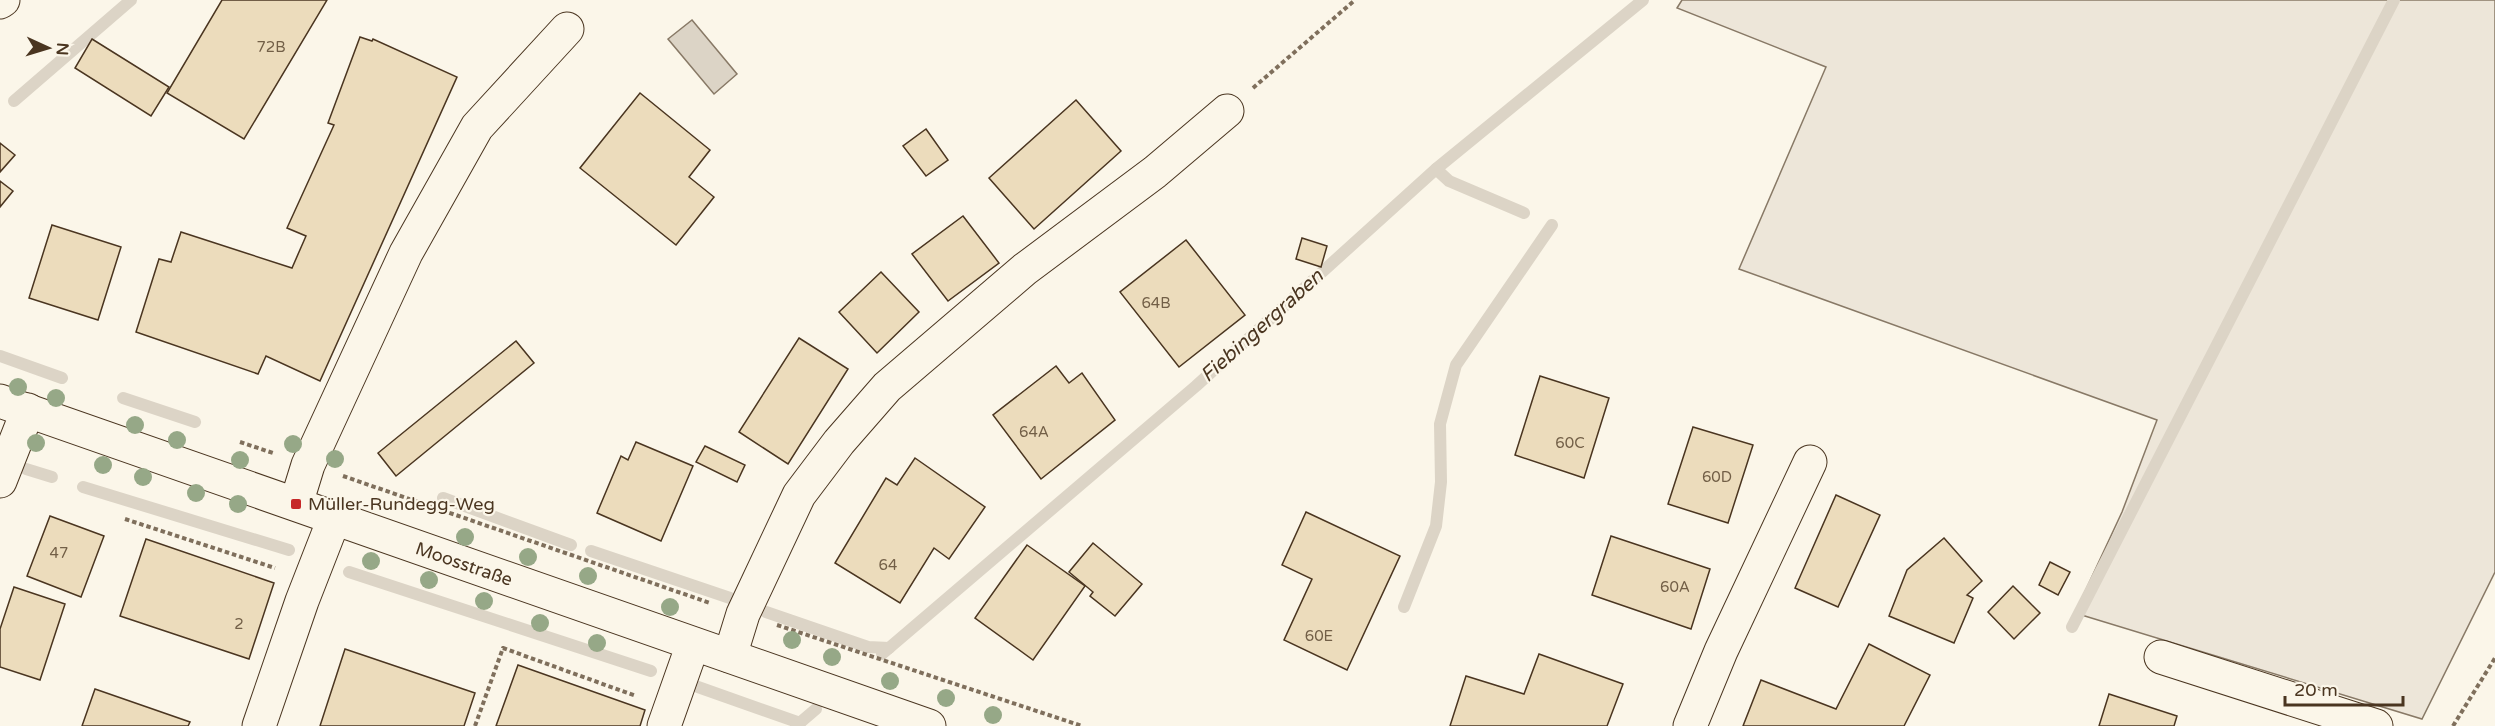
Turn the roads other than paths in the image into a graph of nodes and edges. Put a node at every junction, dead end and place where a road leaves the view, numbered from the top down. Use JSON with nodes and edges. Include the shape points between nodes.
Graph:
{"nodes":[{"id":1,"x":567,"y":29,"type":"dead end"},
{"id":2,"x":1227,"y":111,"type":"road end"},
{"id":3,"x":14,"y":405,"type":"edge"},
{"id":4,"x":1810,"y":462,"type":"dead end"},
{"id":5,"x":0,"y":481,"type":"edge"},
{"id":6,"x":296,"y":504,"type":"junction"},
{"id":7,"x":334,"y":519,"type":"junction"},
{"id":8,"x":693,"y":644,"type":"junction"},
{"id":9,"x":730,"y":656,"type":"junction"},
{"id":10,"x":2161,"y":657,"type":"dead end"},
{"id":11,"x":668,"y":717,"type":"edge"},
{"id":12,"x":259,"y":726,"type":"edge"},
{"id":13,"x":928,"y":726,"type":"edge"},
{"id":14,"x":1690,"y":726,"type":"edge"},
{"id":15,"x":2376,"y":726,"type":"edge"}],
"edges":[{"from":1,"to":6,"type":"street","via":[[477,127],[406,253],[309,465]]},
{"from":2,"to":9,"type":"street","via":[[1155,172],[1025,269],[887,387],[799,495],[743,614]]},
{"from":3,"to":5,"type":"street"},
{"from":3,"to":6,"type":"street","name":"Moosstraße"},
{"from":4,"to":14,"type":"street"},
{"from":6,"to":7,"type":"street","name":"Moosstraße"},
{"from":7,"to":8,"type":"street","name":"Moosstraße"},
{"from":7,"to":12,"type":"street"},
{"from":8,"to":9,"type":"street","name":"Moosstraße"},
{"from":8,"to":11,"type":"street"},
{"from":9,"to":13,"type":"street","name":"Moosstraße"},
{"from":10,"to":15,"type":"street"}]}
